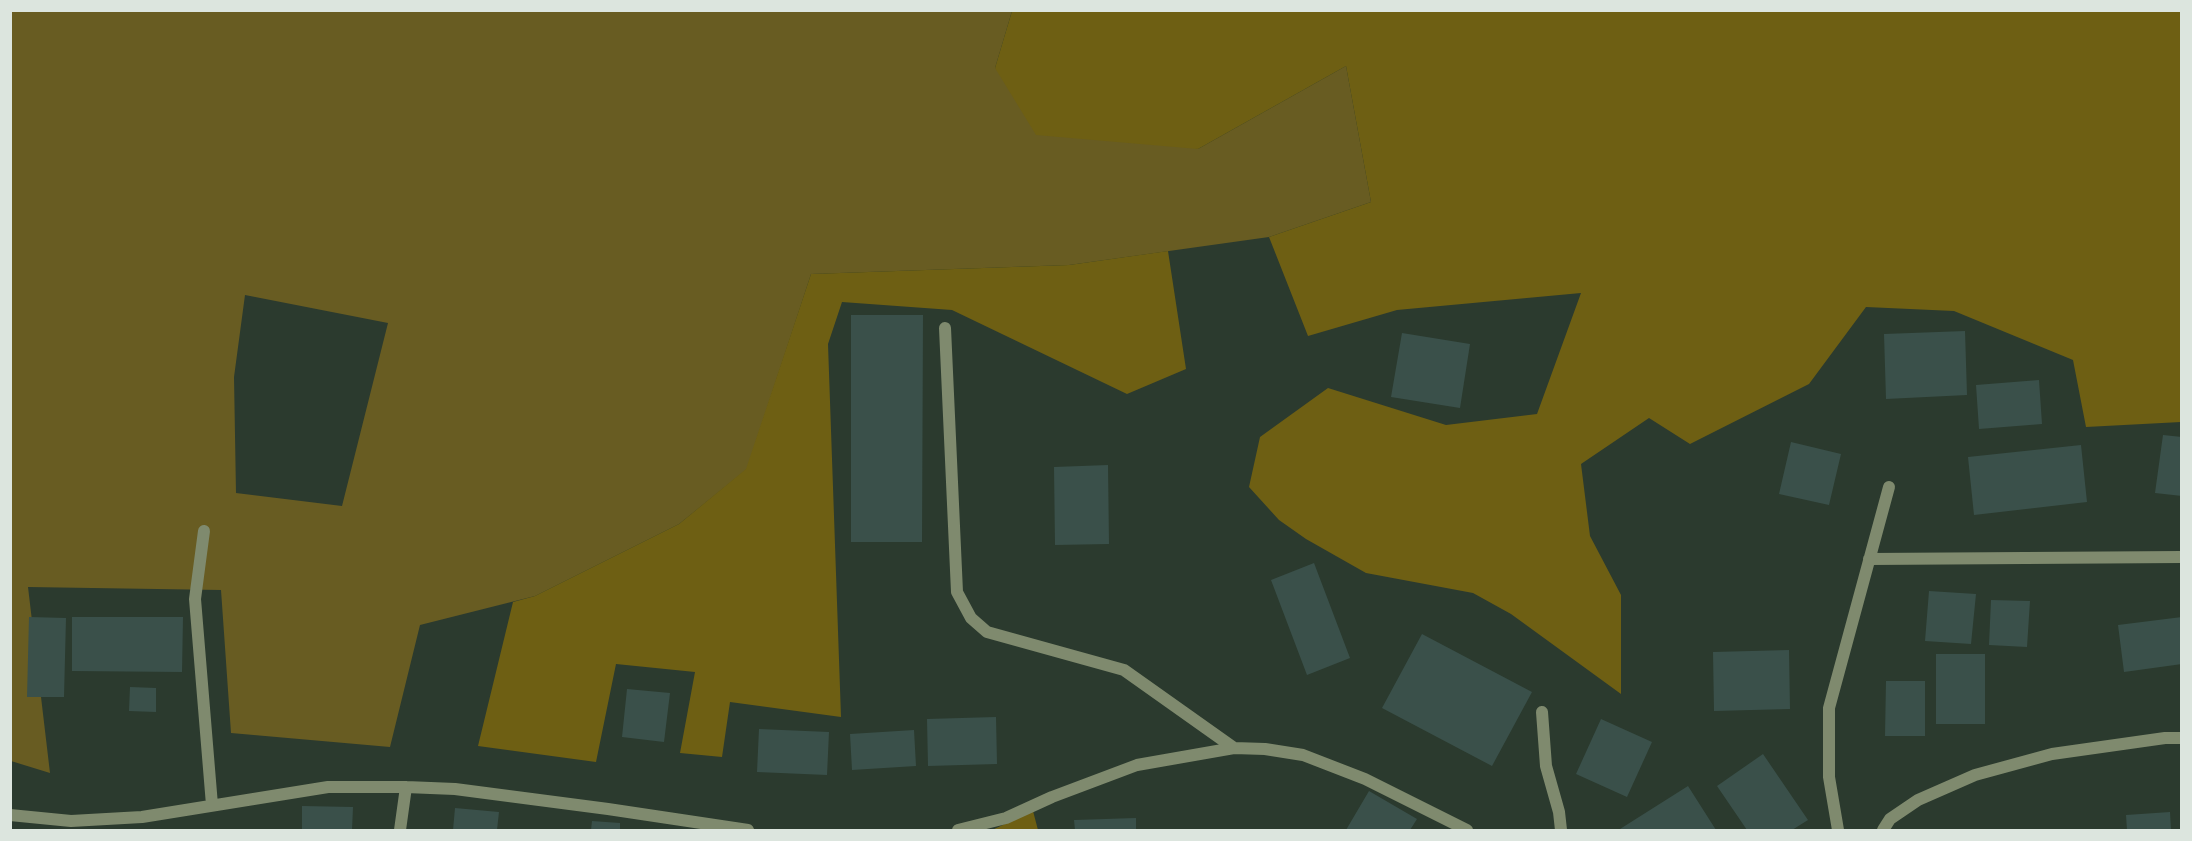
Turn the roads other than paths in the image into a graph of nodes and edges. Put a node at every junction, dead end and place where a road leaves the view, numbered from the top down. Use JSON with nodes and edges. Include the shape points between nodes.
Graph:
{"nodes":[{"id":1,"x":945,"y":328,"type":"dead end"},
{"id":2,"x":1889,"y":487,"type":"dead end"},
{"id":3,"x":204,"y":531,"type":"dead end"},
{"id":4,"x":2181,"y":557,"type":"edge"},
{"id":5,"x":1869,"y":559,"type":"junction"},
{"id":6,"x":1542,"y":712,"type":"dead end"},
{"id":7,"x":2181,"y":738,"type":"edge"},
{"id":8,"x":1234,"y":748,"type":"junction"},
{"id":9,"x":406,"y":787,"type":"junction"},
{"id":10,"x":212,"y":805,"type":"junction"},
{"id":11,"x":10,"y":814,"type":"edge"},
{"id":12,"x":111,"y":825,"type":"edge"},
{"id":13,"x":400,"y":831,"type":"edge"},
{"id":14,"x":748,"y":831,"type":"edge"},
{"id":15,"x":958,"y":831,"type":"edge"},
{"id":16,"x":1467,"y":831,"type":"edge"},
{"id":17,"x":1561,"y":831,"type":"edge"},
{"id":18,"x":1838,"y":831,"type":"edge"},
{"id":19,"x":1882,"y":831,"type":"edge"}],
"edges":[{"from":1,"to":8,"type":"street","via":[[957,592],[971,618],[987,632],[1124,670]]},
{"from":2,"to":5,"type":"street"},
{"from":3,"to":10,"type":"street","via":[[195,599]]},
{"from":4,"to":5,"type":"street"},
{"from":5,"to":18,"type":"street","via":[[1829,708],[1829,777]]},
{"from":6,"to":17,"type":"street","via":[[1546,766]]},
{"from":7,"to":19,"type":"street","via":[[2052,754],[1975,775],[1918,800],[1890,819]]},
{"from":8,"to":15,"type":"street","via":[[1137,765],[1052,796],[1006,818]]},
{"from":8,"to":16,"type":"street","via":[[1303,755],[1365,779]]},
{"from":9,"to":10,"type":"street","via":[[328,787]]},
{"from":9,"to":13,"type":"street"},
{"from":9,"to":14,"type":"street","via":[[490,794]]},
{"from":10,"to":12,"type":"street"},
{"from":11,"to":12,"type":"street"}]}
